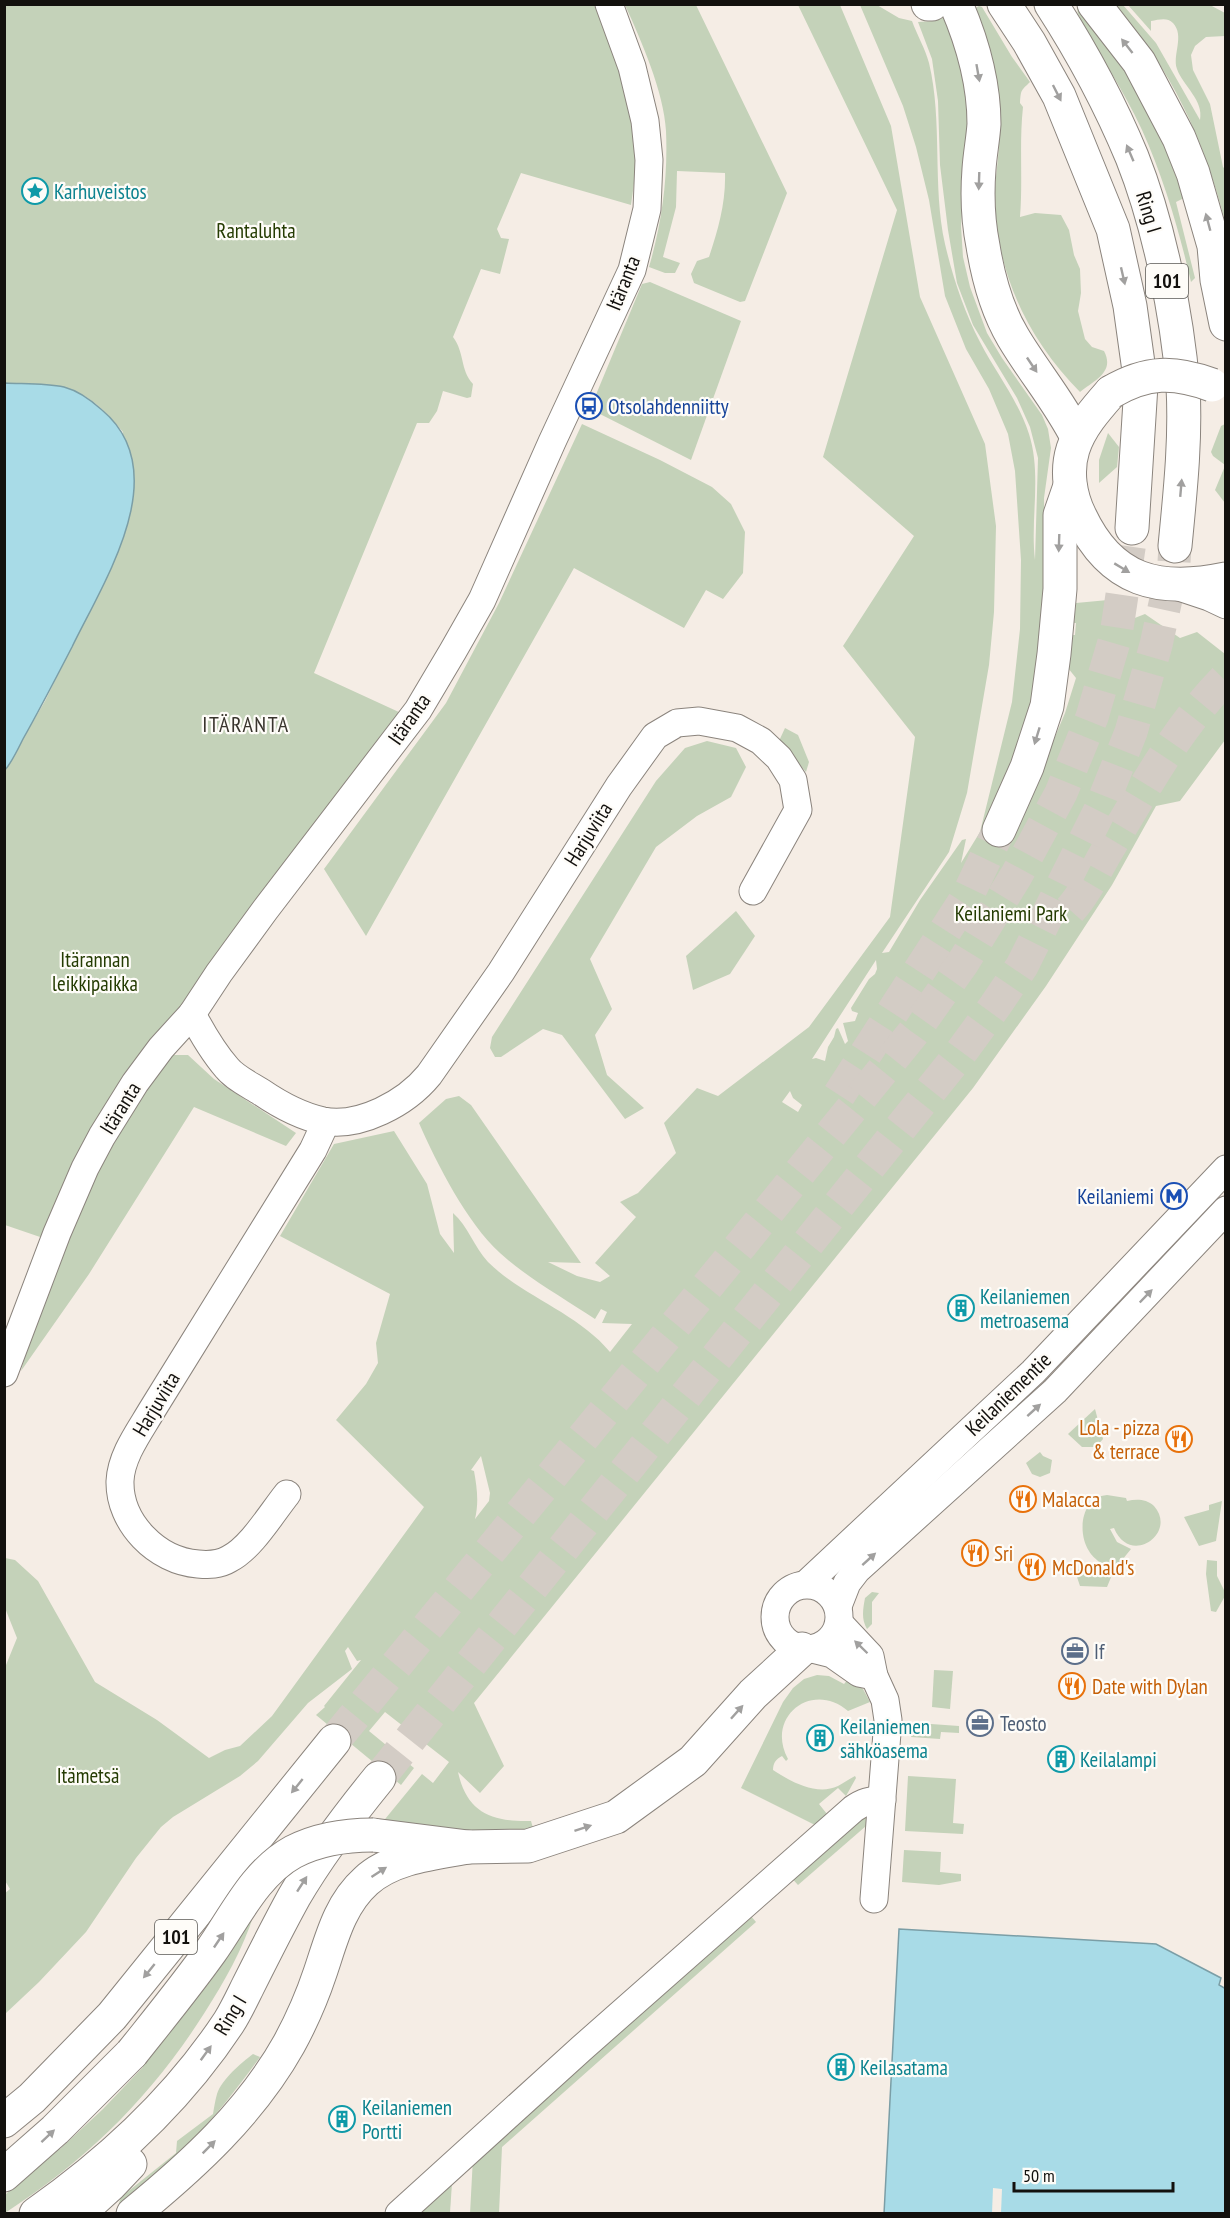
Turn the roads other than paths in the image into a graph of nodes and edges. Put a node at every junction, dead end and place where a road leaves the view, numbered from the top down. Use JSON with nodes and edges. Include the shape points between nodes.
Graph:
{"nodes":[{"id":1,"x":609,"y":4,"type":"edge"},
{"id":2,"x":956,"y":4,"type":"edge"},
{"id":3,"x":1004,"y":4,"type":"edge"},
{"id":4,"x":1051,"y":4,"type":"edge"},
{"id":5,"x":1095,"y":4,"type":"edge"},
{"id":6,"x":1221,"y":286,"type":"edge"},
{"id":7,"x":1226,"y":324,"type":"edge"},
{"id":8,"x":1219,"y":389,"type":"edge"},
{"id":9,"x":1077,"y":436,"type":"junction"},
{"id":10,"x":1070,"y":486,"type":"junction"},
{"id":11,"x":1132,"y":528,"type":"tunnel mouth"},
{"id":12,"x":1175,"y":546,"type":"tunnel mouth"},
{"id":13,"x":1226,"y":579,"type":"edge"},
{"id":14,"x":1174,"y":586,"type":"junction"},
{"id":15,"x":1226,"y":605,"type":"edge"},
{"id":16,"x":999,"y":830,"type":"tunnel mouth"},
{"id":17,"x":753,"y":891,"type":"dead end"},
{"id":18,"x":192,"y":1014,"type":"junction"},
{"id":19,"x":326,"y":1122,"type":"junction"},
{"id":20,"x":1226,"y":1168,"type":"edge"},
{"id":21,"x":1226,"y":1210,"type":"edge"},
{"id":22,"x":4,"y":1373,"type":"edge"},
{"id":23,"x":286,"y":1494,"type":"dead end"},
{"id":24,"x":806,"y":1584,"type":"junction"},
{"id":25,"x":838,"y":1615,"type":"junction"},
{"id":26,"x":807,"y":1649,"type":"junction"},
{"id":27,"x":874,"y":1676,"type":"junction"},
{"id":28,"x":334,"y":1741,"type":"tunnel mouth"},
{"id":29,"x":379,"y":1778,"type":"tunnel mouth"},
{"id":30,"x":882,"y":1800,"type":"junction"},
{"id":31,"x":468,"y":1847,"type":"junction"},
{"id":32,"x":874,"y":1899,"type":"dead end"},
{"id":33,"x":170,"y":2100,"type":"junction"},
{"id":34,"x":4,"y":2121,"type":"edge"},
{"id":35,"x":4,"y":2175,"type":"edge"},
{"id":36,"x":36,"y":2214,"type":"edge"},
{"id":37,"x":78,"y":2214,"type":"edge"},
{"id":38,"x":133,"y":2214,"type":"edge"},
{"id":39,"x":399,"y":2214,"type":"edge"}],
"edges":[{"from":1,"to":18,"type":"street","name":"Itäranta","via":[[632,67],[645,121],[649,160],[647,209],[632,270],[482,600],[453,651],[418,710],[258,919]]},
{"from":2,"to":9,"type":"main road","one_way":true,"via":[[980,82],[984,123],[978,205],[993,291],[1012,336]]},
{"from":3,"to":11,"type":"main road","name":"Ring I","number":"101","one_way":true,"via":[[1059,96],[1113,229],[1130,306],[1141,385]]},
{"from":12,"to":4,"type":"main road","name":"Ring I","number":"101","one_way":true,"via":[[1182,470],[1183,388],[1156,232],[1132,158],[1107,102]]},
{"from":6,"to":5,"type":"main road","one_way":true,"via":[[1205,212],[1179,138],[1140,62]]},
{"from":6,"to":7,"type":"main road"},
{"from":8,"to":9,"type":"main road","bridge":true,"via":[[1182,376],[1131,380],[1111,392]]},
{"from":9,"to":10,"type":"main road","via":[[1069,467]]},
{"from":10,"to":14,"type":"main road","one_way":true,"via":[[1086,529],[1106,556],[1130,573]]},
{"from":10,"to":16,"type":"main road","one_way":true,"via":[[1060,515],[1060,589],[1047,706],[1027,767]]},
{"from":13,"to":14,"type":"main road"},
{"from":14,"to":15,"type":"street"},
{"from":17,"to":19,"type":"street","name":"Harjuviita","via":[[798,810],[792,780],[779,758],[761,741],[737,728],[699,721],[677,723],[655,736],[619,786],[501,972],[418,1089],[381,1112]]},
{"from":18,"to":19,"type":"street","name":"Harjuviita","via":[[228,1070],[279,1104]]},
{"from":18,"to":22,"type":"street","name":"Itäranta","via":[[135,1083],[98,1144],[57,1233]]},
{"from":19,"to":23,"type":"street","name":"Harjuviita","via":[[313,1150],[152,1410],[122,1468],[123,1502],[135,1527],[160,1552],[190,1563],[210,1565],[232,1558]]},
{"from":20,"to":24,"type":"street","name":"Keilaniementie","via":[[1033,1372]]},
{"from":25,"to":21,"type":"street","name":"Keilaniementie","one_way":true,"via":[[847,1583],[857,1570],[1055,1391]]},
{"from":24,"to":25,"type":"street","via":[[831,1595]]},
{"from":24,"to":26,"type":"street","via":[[780,1597],[774,1614],[784,1641]]},
{"from":25,"to":26,"type":"street","via":[[829,1641]]},
{"from":27,"to":25,"type":"street","one_way":true,"via":[[870,1656]]},
{"from":26,"to":27,"type":"street","via":[[832,1654],[859,1673]]},
{"from":31,"to":26,"type":"main road","one_way":true,"via":[[528,1846],[616,1817],[693,1761],[753,1694]]},
{"from":27,"to":30,"type":"street","via":[[885,1700],[888,1720]]},
{"from":28,"to":34,"type":"main road","number":"101","one_way":true,"via":[[112,2016],[32,2098]]},
{"from":33,"to":29,"type":"main road","name":"Ring I","one_way":true,"via":[[230,2021],[295,1896],[337,1830]]},
{"from":30,"to":32,"type":"street"},
{"from":30,"to":39,"type":"street","via":[[871,1800],[853,1809]]},
{"from":35,"to":31,"type":"main road","one_way":true,"bridge":true,"via":[[132,2053],[173,2003],[252,1890],[292,1852],[344,1835]]},
{"from":38,"to":31,"type":"main road","one_way":true,"via":[[210,2147],[267,2078],[301,2018],[334,1930],[348,1903],[366,1881],[387,1866]]},
{"from":33,"to":36,"type":"main road","name":"Ring I","via":[[94,2169]]},
{"from":33,"to":37,"type":"main road","via":[[146,2146]]}]}
